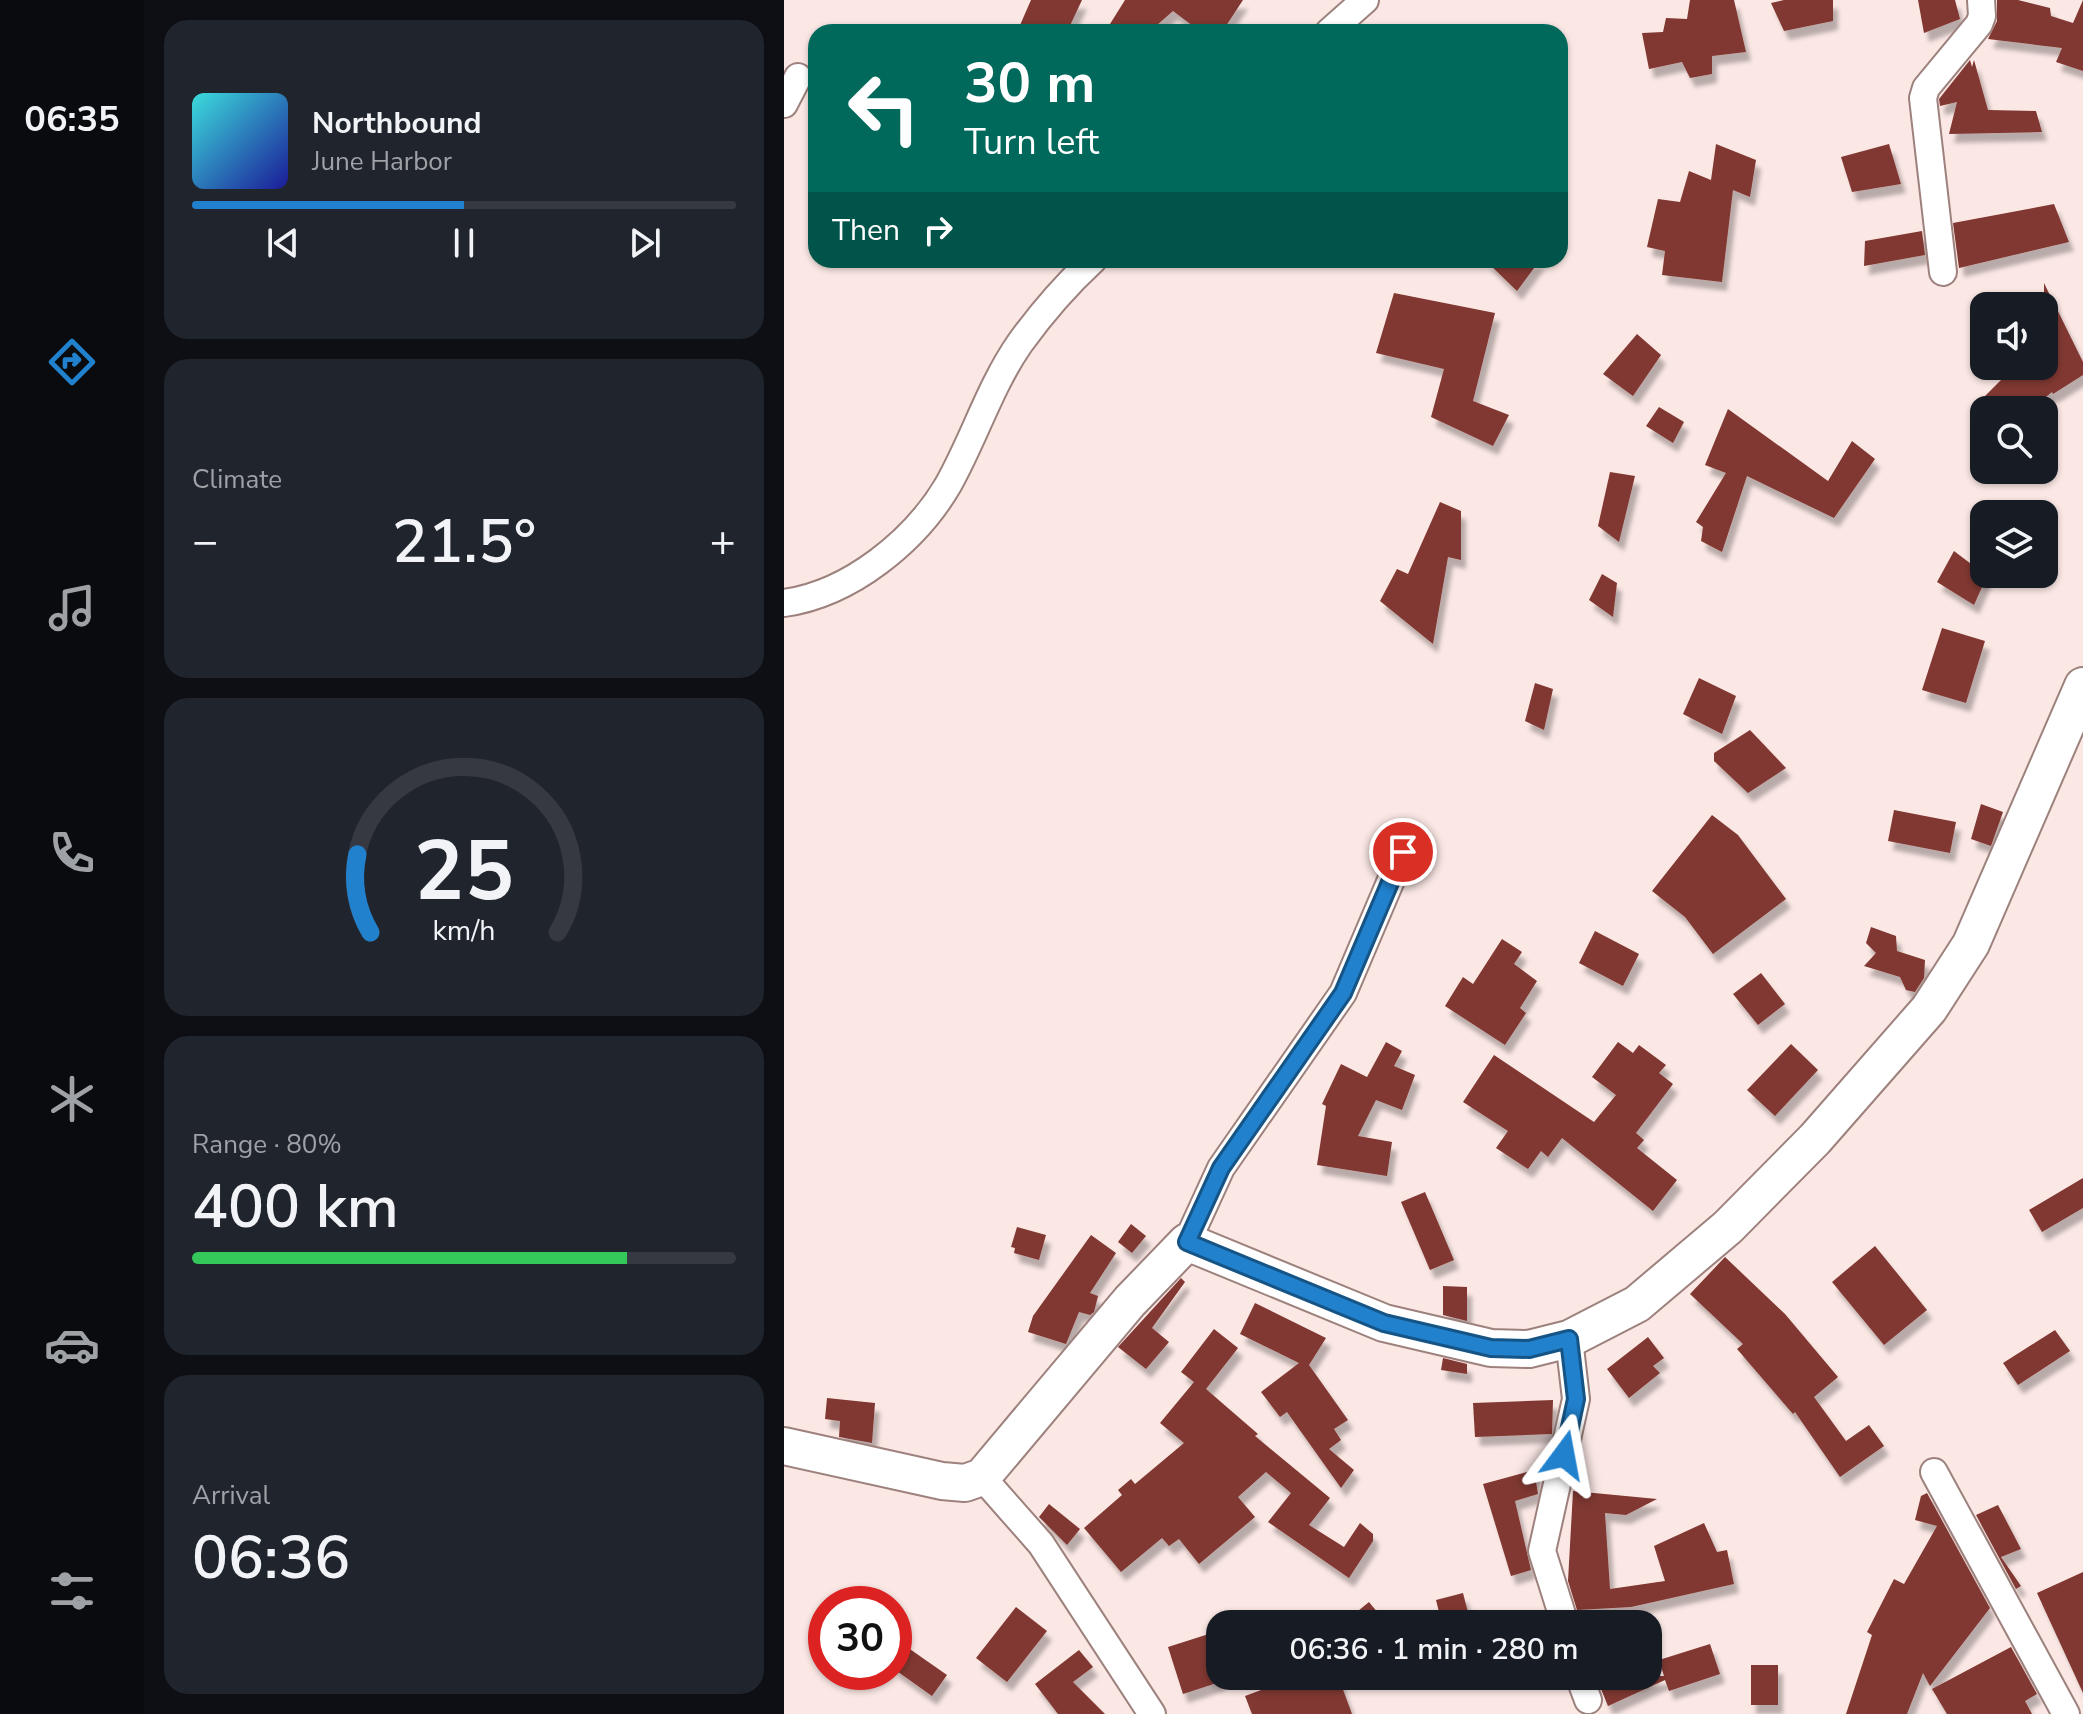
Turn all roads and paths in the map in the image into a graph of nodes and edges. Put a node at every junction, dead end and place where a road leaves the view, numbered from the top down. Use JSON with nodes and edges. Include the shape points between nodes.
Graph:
{"nodes":[{"id":1,"x":1365,"y":0,"type":"edge"},
{"id":2,"x":1981,"y":0,"type":"edge"},
{"id":3,"x":1338,"y":24,"type":"edge"},
{"id":4,"x":798,"y":77,"type":"dead end"},
{"id":5,"x":784,"y":104,"type":"edge"},
{"id":6,"x":1086,"y":268,"type":"edge"},
{"id":7,"x":1943,"y":272,"type":"dead end"},
{"id":8,"x":784,"y":603,"type":"edge"},
{"id":9,"x":2083,"y":686,"type":"edge"},
{"id":10,"x":1403,"y":852,"type":"dead end"},
{"id":11,"x":1187,"y":1242,"type":"junction"},
{"id":12,"x":1569,"y":1339,"type":"junction"},
{"id":13,"x":784,"y":1446,"type":"edge"},
{"id":14,"x":1934,"y":1472,"type":"dead end"},
{"id":15,"x":982,"y":1477,"type":"junction"},
{"id":16,"x":1561,"y":1610,"type":"edge"},
{"id":17,"x":1152,"y":1714,"type":"edge"},
{"id":18,"x":2066,"y":1714,"type":"edge"}],
"edges":[{"from":1,"to":3,"type":"street"},
{"from":2,"to":7,"type":"street","via":[[1979,24],[1923,98]]},
{"from":4,"to":5,"type":"street"},
{"from":6,"to":8,"type":"street","via":[[1020,343],[947,486],[915,529],[836,588]]},
{"from":9,"to":12,"type":"street","via":[[1971,944],[1929,1009],[1815,1139],[1728,1227],[1637,1304]]},
{"from":10,"to":11,"type":"street","via":[[1343,993],[1221,1168]]},
{"from":11,"to":12,"type":"street","via":[[1384,1323],[1491,1348],[1529,1349]]},
{"from":11,"to":15,"type":"street","via":[[1130,1301]]},
{"from":12,"to":16,"type":"street","via":[[1576,1399],[1542,1551]]},
{"from":13,"to":15,"type":"street","via":[[942,1481],[965,1483]]},
{"from":14,"to":18,"type":"street"},
{"from":15,"to":17,"type":"street","via":[[1041,1544]]}]}
